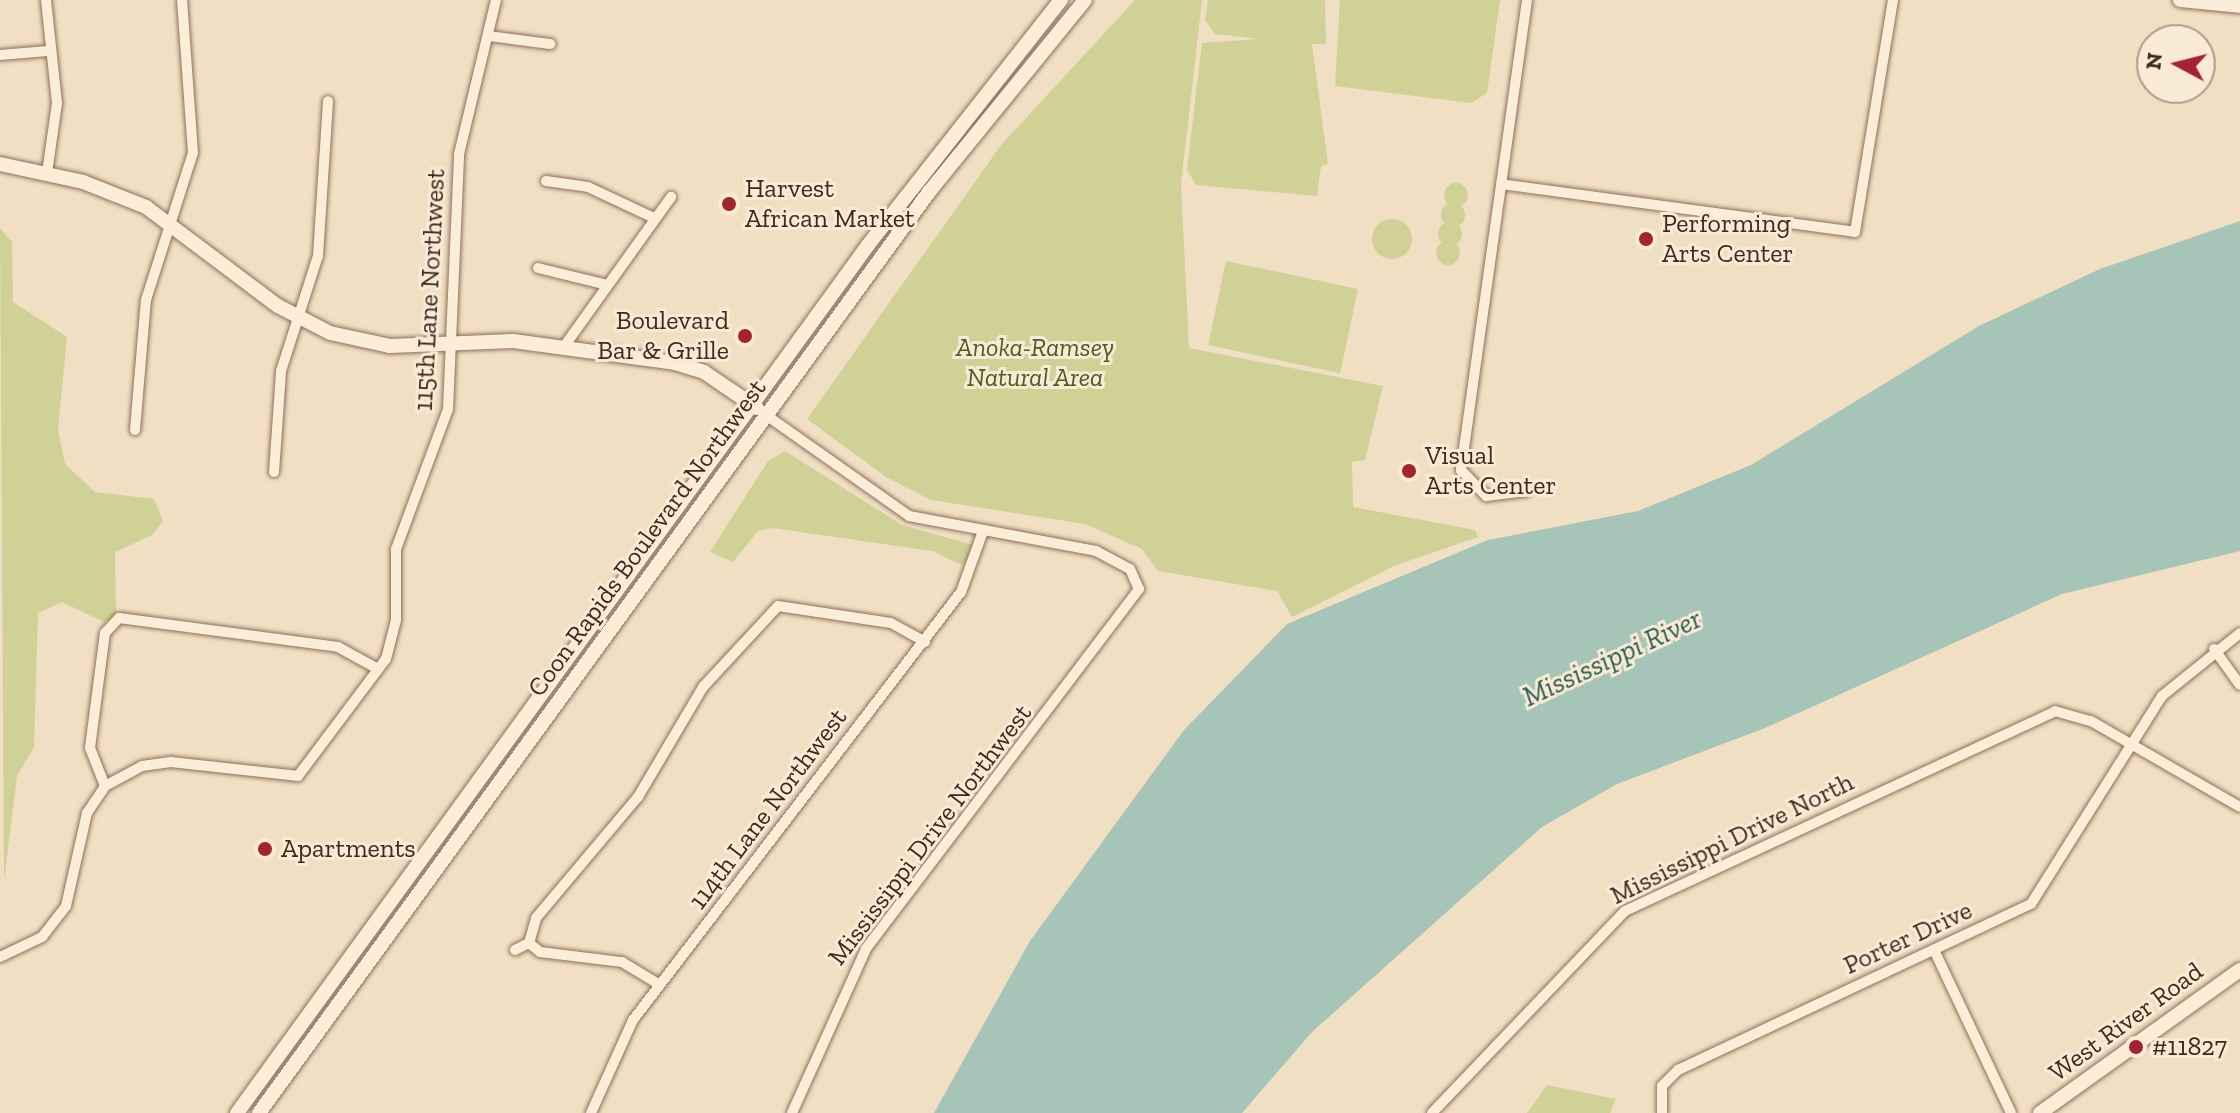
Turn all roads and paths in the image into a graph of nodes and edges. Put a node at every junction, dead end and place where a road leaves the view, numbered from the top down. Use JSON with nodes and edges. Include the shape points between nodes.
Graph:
{"nodes":[{"id":1,"x":46,"y":0,"type":"edge"},
{"id":2,"x":182,"y":0,"type":"edge"},
{"id":3,"x":496,"y":0,"type":"edge"},
{"id":4,"x":1061,"y":0,"type":"edge"},
{"id":5,"x":1085,"y":0,"type":"edge"},
{"id":6,"x":1527,"y":0,"type":"edge"},
{"id":7,"x":1893,"y":0,"type":"edge"},
{"id":8,"x":2180,"y":0,"type":"edge"},
{"id":9,"x":2240,"y":6,"type":"edge"},
{"id":10,"x":489,"y":36,"type":"junction"},
{"id":11,"x":550,"y":44,"type":"dead end"},
{"id":12,"x":48,"y":51,"type":"junction"},
{"id":13,"x":0,"y":55,"type":"edge"},
{"id":14,"x":328,"y":101,"type":"dead end"},
{"id":15,"x":0,"y":164,"type":"edge"},
{"id":16,"x":47,"y":173,"type":"junction"},
{"id":17,"x":546,"y":181,"type":"dead end"},
{"id":18,"x":1501,"y":184,"type":"junction"},
{"id":19,"x":671,"y":197,"type":"dead end"},
{"id":20,"x":654,"y":218,"type":"junction"},
{"id":21,"x":172,"y":221,"type":"junction"},
{"id":22,"x":538,"y":268,"type":"dead end"},
{"id":23,"x":607,"y":285,"type":"junction"},
{"id":24,"x":299,"y":318,"type":"junction"},
{"id":25,"x":450,"y":345,"type":"junction"},
{"id":26,"x":563,"y":348,"type":"junction"},
{"id":27,"x":751,"y":405,"type":"junction"},
{"id":28,"x":766,"y":415,"type":"junction"},
{"id":29,"x":135,"y":430,"type":"dead end"},
{"id":30,"x":274,"y":472,"type":"dead end"},
{"id":31,"x":1527,"y":491,"type":"dead end"},
{"id":32,"x":982,"y":534,"type":"junction"},
{"id":33,"x":2240,"y":633,"type":"edge"},
{"id":34,"x":925,"y":642,"type":"junction"},
{"id":35,"x":2214,"y":649,"type":"junction"},
{"id":36,"x":378,"y":669,"type":"junction"},
{"id":37,"x":2240,"y":685,"type":"edge"},
{"id":38,"x":2130,"y":744,"type":"junction"},
{"id":39,"x":105,"y":786,"type":"junction"},
{"id":40,"x":2240,"y":807,"type":"edge"},
{"id":41,"x":529,"y":943,"type":"junction"},
{"id":42,"x":515,"y":950,"type":"dead end"},
{"id":43,"x":1934,"y":950,"type":"junction"},
{"id":44,"x":0,"y":957,"type":"edge"},
{"id":45,"x":2240,"y":970,"type":"edge"},
{"id":46,"x":660,"y":985,"type":"junction"},
{"id":47,"x":237,"y":1113,"type":"edge"},
{"id":48,"x":259,"y":1113,"type":"edge"},
{"id":49,"x":591,"y":1113,"type":"edge"},
{"id":50,"x":792,"y":1113,"type":"edge"},
{"id":51,"x":1432,"y":1113,"type":"edge"},
{"id":52,"x":1662,"y":1113,"type":"edge"},
{"id":53,"x":2011,"y":1113,"type":"edge"},
{"id":54,"x":2040,"y":1113,"type":"edge"}],
"edges":[{"from":1,"to":12,"type":"street"},
{"from":2,"to":21,"type":"street","via":[[193,153]]},
{"from":3,"to":10,"type":"street","name":"115th Lane Northwest"},
{"from":4,"to":27,"type":"main road","name":"Coon Rapids Boulevard Northwest","via":[[940,147]]},
{"from":5,"to":28,"type":"main road","name":"Coon Rapids Boulevard Northwest","via":[[993,107]]},
{"from":6,"to":18,"type":"street"},
{"from":7,"to":18,"type":"street","via":[[1855,232]]},
{"from":8,"to":9,"type":"main road"},
{"from":10,"to":11,"type":"street"},
{"from":10,"to":25,"type":"street","name":"115th Lane Northwest","via":[[459,154]]},
{"from":12,"to":13,"type":"street"},
{"from":12,"to":16,"type":"street","via":[[57,103]]},
{"from":14,"to":24,"type":"street","via":[[318,256]]},
{"from":15,"to":16,"type":"main road"},
{"from":16,"to":21,"type":"main road"},
{"from":17,"to":20,"type":"street","via":[[588,187]]},
{"from":18,"to":31,"type":"street","via":[[1461,470],[1486,496]]},
{"from":19,"to":20,"type":"street"},
{"from":20,"to":23,"type":"street"},
{"from":21,"to":24,"type":"main road"},
{"from":21,"to":29,"type":"street","via":[[142,322]]},
{"from":22,"to":23,"type":"street"},
{"from":23,"to":26,"type":"street"},
{"from":24,"to":25,"type":"main road","via":[[379,345]]},
{"from":24,"to":30,"type":"street","via":[[277,387]]},
{"from":25,"to":26,"type":"main road"},
{"from":25,"to":36,"type":"street","name":"115th Lane Northwest","via":[[443,433],[396,549],[396,620]]},
{"from":26,"to":27,"type":"main road","via":[[687,366]]},
{"from":27,"to":28,"type":"main road"},
{"from":27,"to":47,"type":"main road","name":"Coon Rapids Boulevard Northwest"},
{"from":28,"to":32,"type":"street","via":[[901,512]]},
{"from":28,"to":48,"type":"main road","name":"Coon Rapids Boulevard Northwest"},
{"from":32,"to":34,"type":"street","name":"114th Lane Northwest","via":[[968,580]]},
{"from":32,"to":50,"type":"street","name":"Mississippi Drive Northwest","via":[[1116,559],[1137,580],[1134,602],[866,949]]},
{"from":33,"to":35,"type":"street"},
{"from":34,"to":41,"type":"street","via":[[891,623],[778,606],[703,687],[638,797],[536,918]]},
{"from":34,"to":46,"type":"street","name":"114th Lane Northwest"},
{"from":35,"to":37,"type":"street"},
{"from":35,"to":38,"type":"street","via":[[2162,696]]},
{"from":36,"to":39,"type":"street","name":"115th Lane Northwest","via":[[306,771],[287,777],[171,762],[142,766]]},
{"from":36,"to":39,"type":"street","via":[[338,647],[119,618],[105,633],[90,748]]},
{"from":38,"to":40,"type":"street"},
{"from":38,"to":43,"type":"street","name":"Porter Drive","via":[[2038,897]]},
{"from":38,"to":51,"type":"street","name":"Mississippi Drive North","via":[[2068,710],[1625,911]]},
{"from":39,"to":44,"type":"street","via":[[87,813],[66,906],[42,937]]},
{"from":41,"to":42,"type":"street"},
{"from":41,"to":46,"type":"street","via":[[540,952],[622,962]]},
{"from":43,"to":52,"type":"street","name":"Porter Drive","via":[[1670,1074]]},
{"from":43,"to":53,"type":"street"},
{"from":45,"to":54,"type":"main road","name":"West River Road"},
{"from":46,"to":49,"type":"street","name":"114th Lane Northwest","via":[[611,1057]]}]}
